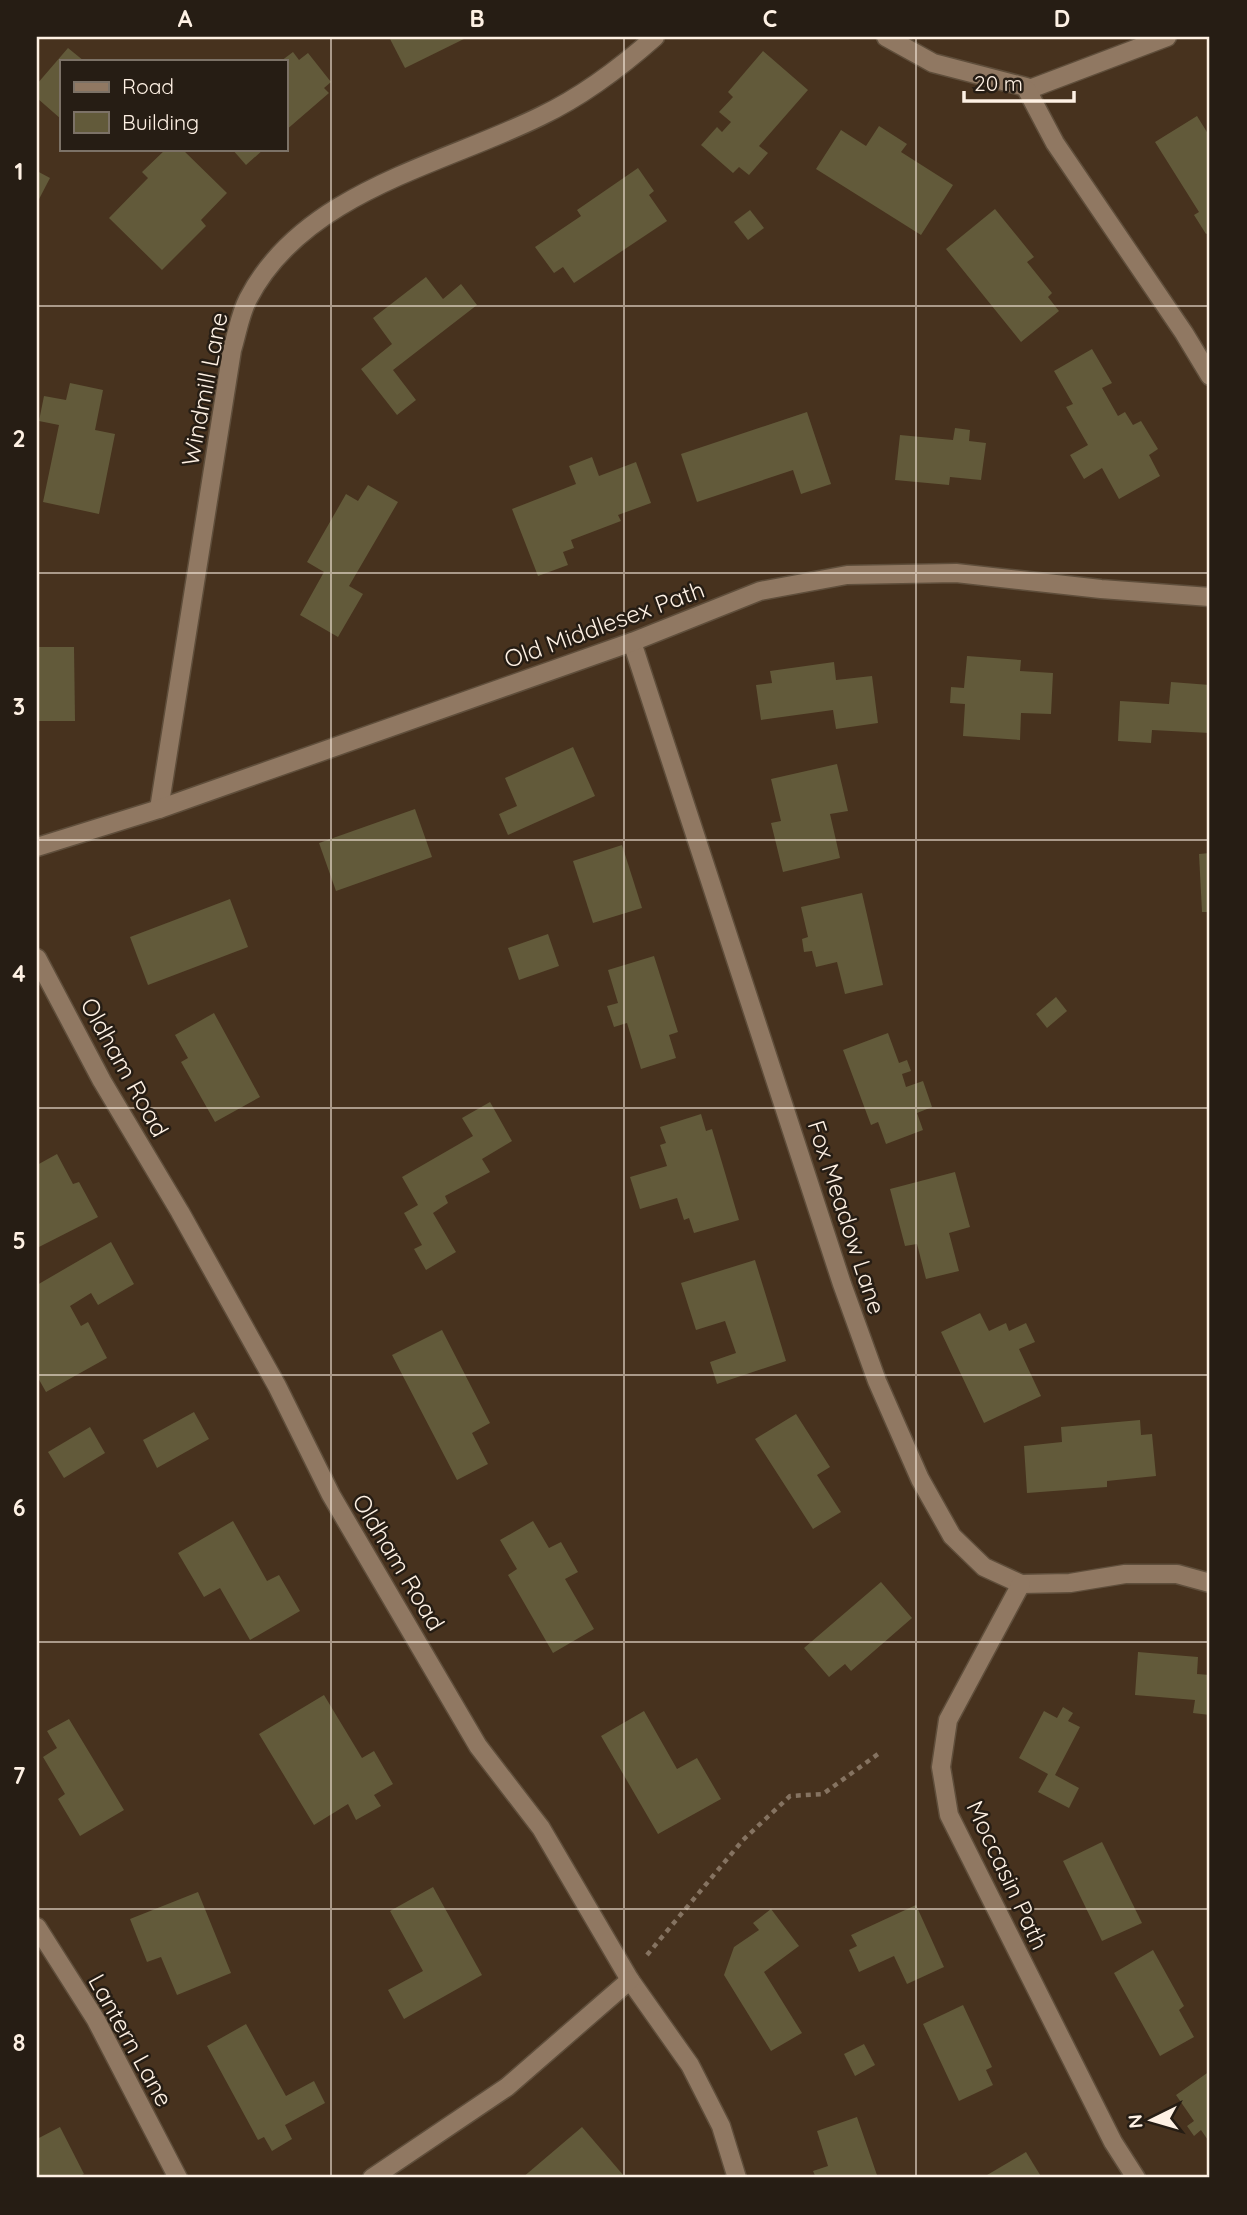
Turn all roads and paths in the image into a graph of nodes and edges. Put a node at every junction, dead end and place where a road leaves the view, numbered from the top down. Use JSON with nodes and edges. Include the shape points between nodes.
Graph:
{"nodes":[{"id":1,"x":655,"y":37,"type":"edge"},
{"id":2,"x":886,"y":37,"type":"edge"},
{"id":3,"x":1167,"y":37,"type":"edge"},
{"id":4,"x":1027,"y":90,"type":"junction"},
{"id":5,"x":1210,"y":376,"type":"edge"},
{"id":6,"x":1210,"y":597,"type":"edge"},
{"id":7,"x":632,"y":642,"type":"junction"},
{"id":8,"x":159,"y":809,"type":"junction"},
{"id":9,"x":37,"y":848,"type":"edge"},
{"id":10,"x":37,"y":958,"type":"edge"},
{"id":11,"x":1210,"y":1583,"type":"edge"},
{"id":12,"x":1021,"y":1584,"type":"junction"},
{"id":13,"x":878,"y":1754,"type":"dead end"},
{"id":14,"x":37,"y":1927,"type":"edge"},
{"id":15,"x":629,"y":1978,"type":"junction"},
{"id":16,"x":178,"y":2178,"type":"edge"},
{"id":17,"x":372,"y":2178,"type":"edge"},
{"id":18,"x":737,"y":2178,"type":"edge"},
{"id":19,"x":1136,"y":2178,"type":"edge"}],
"edges":[{"from":1,"to":8,"type":"street","name":"Windmill Lane","via":[[591,89],[541,117],[355,197],[309,228],[274,260],[248,300],[232,350]]},
{"from":2,"to":4,"type":"street","via":[[933,63]]},
{"from":3,"to":4,"type":"street"},
{"from":4,"to":5,"type":"street","via":[[1055,143]]},
{"from":6,"to":7,"type":"street","name":"Old Middlesex Path","via":[[956,573],[847,576],[761,591]]},
{"from":7,"to":8,"type":"street","name":"Old Middlesex Path"},
{"from":7,"to":12,"type":"street","name":"Fox Meadow Lane","via":[[877,1381],[920,1479],[952,1536],[984,1567]]},
{"from":8,"to":9,"type":"street","name":"Old Middlesex Path"},
{"from":10,"to":15,"type":"street","name":"Oldham Road","via":[[102,1081],[271,1374],[331,1495],[478,1746],[541,1828]]},
{"from":11,"to":12,"type":"street","name":"Fox Meadow Lane","via":[[1177,1574],[1125,1574],[1070,1583]]},
{"from":12,"to":19,"type":"street","name":"Moccasin Path","via":[[948,1720],[941,1767],[948,1815],[1113,2142]]},
{"from":13,"to":15,"type":"path","via":[[823,1794],[790,1796],[744,1840]]},
{"from":14,"to":16,"type":"street","name":"Lantern Lane","via":[[96,2020]]},
{"from":15,"to":17,"type":"street","via":[[507,2087]]},
{"from":15,"to":18,"type":"street","name":"Oldham Road","via":[[690,2065],[721,2126]]}]}
